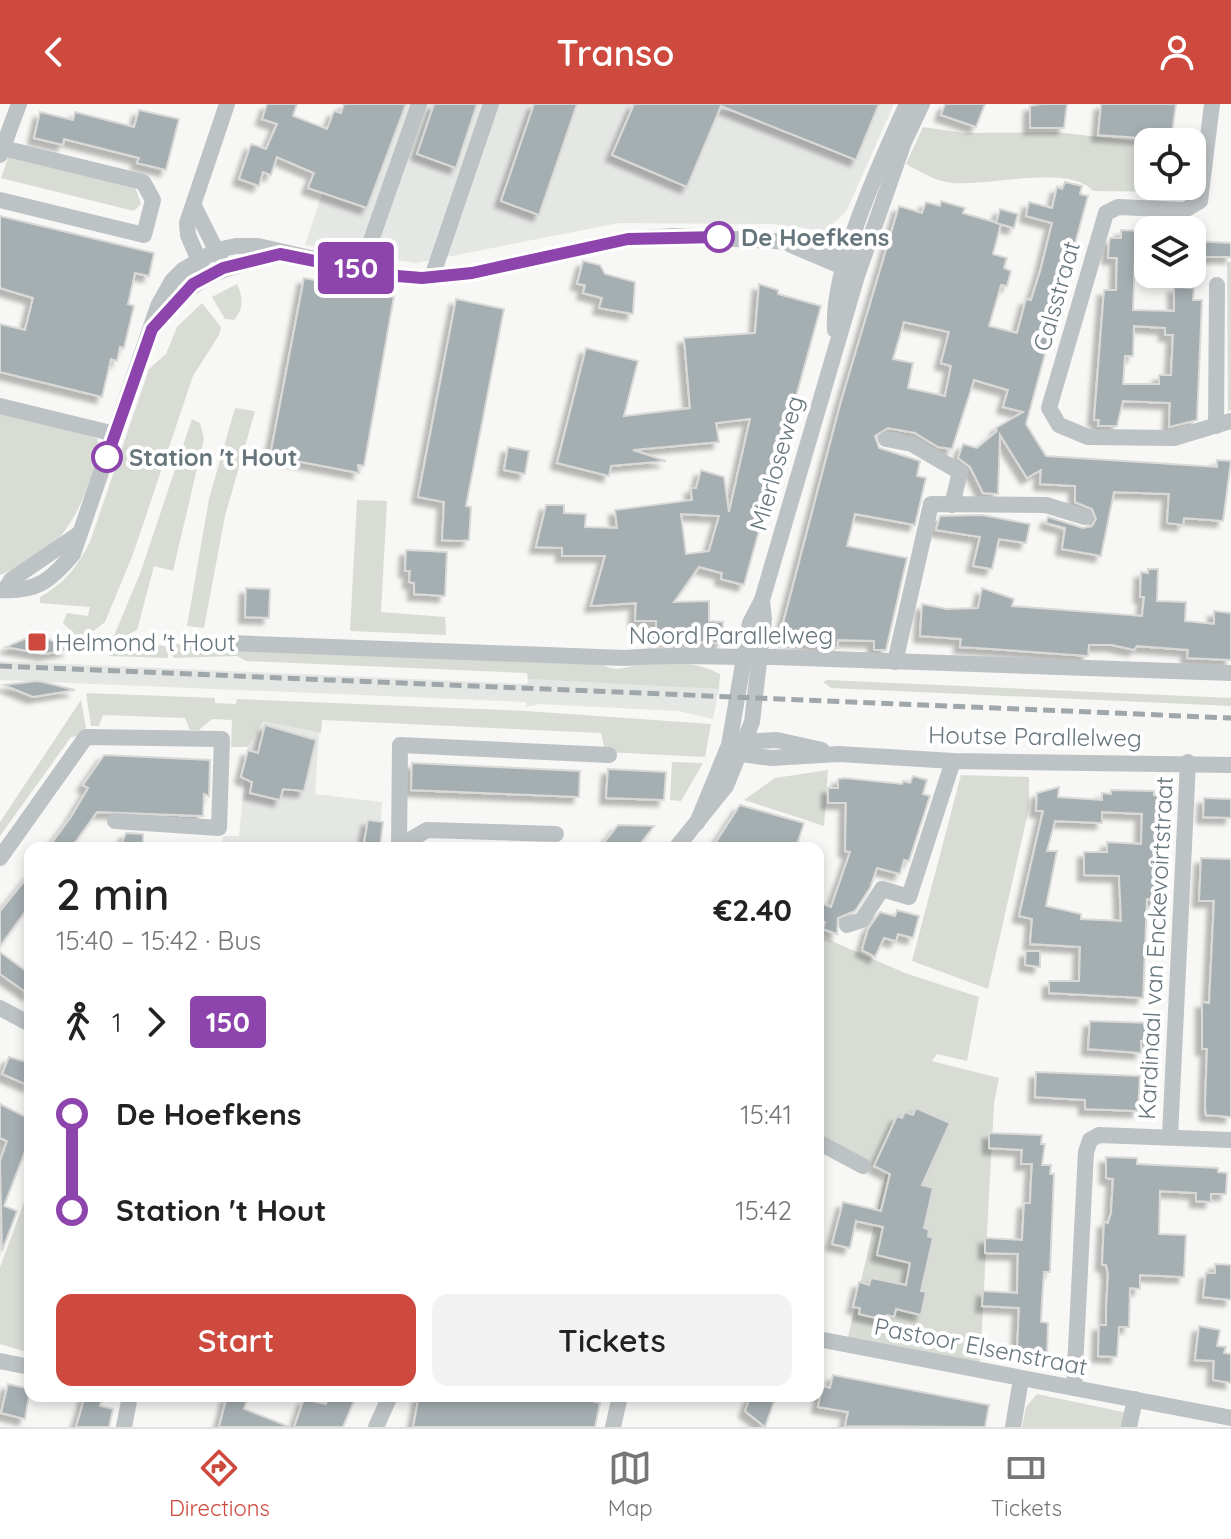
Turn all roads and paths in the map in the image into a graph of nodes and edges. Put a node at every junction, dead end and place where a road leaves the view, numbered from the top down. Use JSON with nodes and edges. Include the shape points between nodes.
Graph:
{"nodes":[{"id":1,"x":19,"y":104,"type":"edge"},
{"id":2,"x":227,"y":104,"type":"edge"},
{"id":3,"x":419,"y":104,"type":"edge"},
{"id":4,"x":491,"y":104,"type":"edge"},
{"id":5,"x":907,"y":104,"type":"edge"},
{"id":6,"x":922,"y":104,"type":"edge"},
{"id":7,"x":1212,"y":104,"type":"edge"},
{"id":8,"x":1,"y":152,"type":"edge"},
{"id":9,"x":0,"y":200,"type":"edge"},
{"id":10,"x":194,"y":206,"type":"junction"},
{"id":11,"x":217,"y":250,"type":"junction"},
{"id":12,"x":280,"y":254,"type":"junction"},
{"id":13,"x":198,"y":260,"type":"junction"},
{"id":14,"x":851,"y":262,"type":"junction"},
{"id":15,"x":223,"y":268,"type":"junction"},
{"id":16,"x":361,"y":269,"type":"junction"},
{"id":17,"x":206,"y":277,"type":"junction"},
{"id":18,"x":432,"y":277,"type":"junction"},
{"id":19,"x":1217,"y":285,"type":"dead end"},
{"id":20,"x":152,"y":329,"type":"junction"},
{"id":21,"x":0,"y":406,"type":"edge"},
{"id":22,"x":1224,"y":423,"type":"edge"},
{"id":23,"x":115,"y":434,"type":"junction"},
{"id":24,"x":886,"y":439,"type":"dead end"},
{"id":25,"x":952,"y":505,"type":"junction"},
{"id":26,"x":1085,"y":517,"type":"dead end"},
{"id":27,"x":2,"y":590,"type":"edge"},
{"id":28,"x":230,"y":643,"type":"dead end"},
{"id":29,"x":752,"y":657,"type":"junction"},
{"id":30,"x":895,"y":662,"type":"junction"},
{"id":31,"x":1231,"y":673,"type":"edge"},
{"id":32,"x":738,"y":746,"type":"junction"},
{"id":33,"x":609,"y":755,"type":"dead end"},
{"id":34,"x":953,"y":761,"type":"junction"},
{"id":35,"x":1188,"y":762,"type":"junction"},
{"id":36,"x":1231,"y":765,"type":"edge"},
{"id":37,"x":115,"y":821,"type":"dead end"},
{"id":38,"x":556,"y":834,"type":"dead end"},
{"id":39,"x":399,"y":842,"type":"edge"},
{"id":40,"x":408,"y":842,"type":"edge"},
{"id":41,"x":681,"y":842,"type":"edge"},
{"id":42,"x":0,"y":858,"type":"edge"},
{"id":43,"x":847,"y":925,"type":"dead end"},
{"id":44,"x":0,"y":1008,"type":"edge"},
{"id":45,"x":24,"y":1021,"type":"edge"},
{"id":46,"x":1170,"y":1136,"type":"junction"},
{"id":47,"x":1231,"y":1140,"type":"edge"},
{"id":48,"x":824,"y":1145,"type":"edge"},
{"id":49,"x":863,"y":1166,"type":"dead end"},
{"id":50,"x":824,"y":1340,"type":"edge"},
{"id":51,"x":0,"y":1361,"type":"edge"},
{"id":52,"x":24,"y":1366,"type":"edge"},
{"id":53,"x":1021,"y":1379,"type":"junction"},
{"id":54,"x":1074,"y":1388,"type":"junction"},
{"id":55,"x":1135,"y":1399,"type":"junction"},
{"id":56,"x":129,"y":1402,"type":"edge"},
{"id":57,"x":387,"y":1402,"type":"edge"},
{"id":58,"x":619,"y":1402,"type":"edge"},
{"id":59,"x":1231,"y":1418,"type":"edge"},
{"id":60,"x":124,"y":1427,"type":"edge"},
{"id":61,"x":376,"y":1427,"type":"edge"},
{"id":62,"x":613,"y":1427,"type":"edge"},
{"id":63,"x":1013,"y":1427,"type":"edge"},
{"id":64,"x":1129,"y":1427,"type":"edge"}],
"edges":[{"from":1,"to":8,"type":"street"},
{"from":2,"to":10,"type":"street"},
{"from":3,"to":16,"type":"street"},
{"from":4,"to":18,"type":"street"},
{"from":5,"to":14,"type":"street","name":"Mierloseweg"},
{"from":6,"to":14,"type":"street","name":"Mierloseweg"},
{"from":7,"to":22,"type":"street","name":"Calsstraat","via":[[1200,201],[1185,210],[1118,207],[1106,213],[1049,408],[1059,425],[1088,437],[1174,438]]},
{"from":8,"to":9,"type":"street","via":[[143,182],[153,200],[144,235]]},
{"from":10,"to":11,"type":"street"},
{"from":10,"to":13,"type":"street","via":[[187,223]]},
{"from":11,"to":12,"type":"street","via":[[258,246]]},
{"from":11,"to":13,"type":"street"},
{"from":11,"to":15,"type":"street"},
{"from":12,"to":15,"type":"street"},
{"from":12,"to":16,"type":"street"},
{"from":13,"to":17,"type":"street"},
{"from":13,"to":20,"type":"street","via":[[172,281]]},
{"from":14,"to":18,"type":"street","via":[[789,244],[721,237],[628,239]]},
{"from":14,"to":29,"type":"street","name":"Mierloseweg","via":[[836,305],[836,340],[762,600],[750,623]]},
{"from":15,"to":17,"type":"street"},
{"from":16,"to":18,"type":"street"},
{"from":17,"to":20,"type":"street"},
{"from":19,"to":22,"type":"street","name":"Calsstraat"},
{"from":20,"to":23,"type":"street"},
{"from":21,"to":23,"type":"street"},
{"from":23,"to":27,"type":"street","via":[[77,535]]},
{"from":24,"to":25,"type":"street","via":[[912,444],[960,472]]},
{"from":25,"to":26,"type":"street","via":[[1046,505]]},
{"from":25,"to":30,"type":"street","via":[[931,504]]},
{"from":28,"to":29,"type":"street","name":"Noord Parallelweg","via":[[593,657]]},
{"from":29,"to":30,"type":"street","name":"Noord Parallelweg"},
{"from":29,"to":32,"type":"street","name":"Mierloseweg"},
{"from":30,"to":31,"type":"street","name":"Noord Parallelweg"},
{"from":32,"to":34,"type":"street","name":"Houtse Parallelweg","via":[[789,742],[839,754]]},
{"from":32,"to":41,"type":"street","name":"Mierloseweg","via":[[697,823]]},
{"from":33,"to":39,"type":"street","via":[[400,745]]},
{"from":34,"to":35,"type":"street","name":"Houtse Parallelweg"},
{"from":34,"to":43,"type":"street","via":[[909,897],[882,889],[862,920]]},
{"from":35,"to":36,"type":"street","name":"Houtse Parallelweg"},
{"from":35,"to":46,"type":"street","name":"Kardinaal van Enckevoirtstraat"},
{"from":37,"to":42,"type":"street","via":[[219,828],[222,739],[86,737]]},
{"from":38,"to":40,"type":"street","via":[[427,830]]},
{"from":44,"to":45,"type":"street"},
{"from":46,"to":47,"type":"street","name":"Kardinaal van Enckevoirtstraat"},
{"from":46,"to":54,"type":"street","name":"Kardinaal van Enckevoirtstraat","via":[[1099,1135],[1090,1140]]},
{"from":48,"to":49,"type":"street"},
{"from":50,"to":53,"type":"street","name":"Pastoor Elsenstraat"},
{"from":51,"to":52,"type":"street"},
{"from":53,"to":54,"type":"street","name":"Pastoor Elsenstraat"},
{"from":53,"to":63,"type":"street"},
{"from":54,"to":55,"type":"street","name":"Pastoor Elsenstraat"},
{"from":55,"to":59,"type":"street","name":"Pastoor Elsenstraat"},
{"from":55,"to":64,"type":"street"},
{"from":56,"to":60,"type":"street"},
{"from":57,"to":61,"type":"street"},
{"from":58,"to":62,"type":"street"}]}
